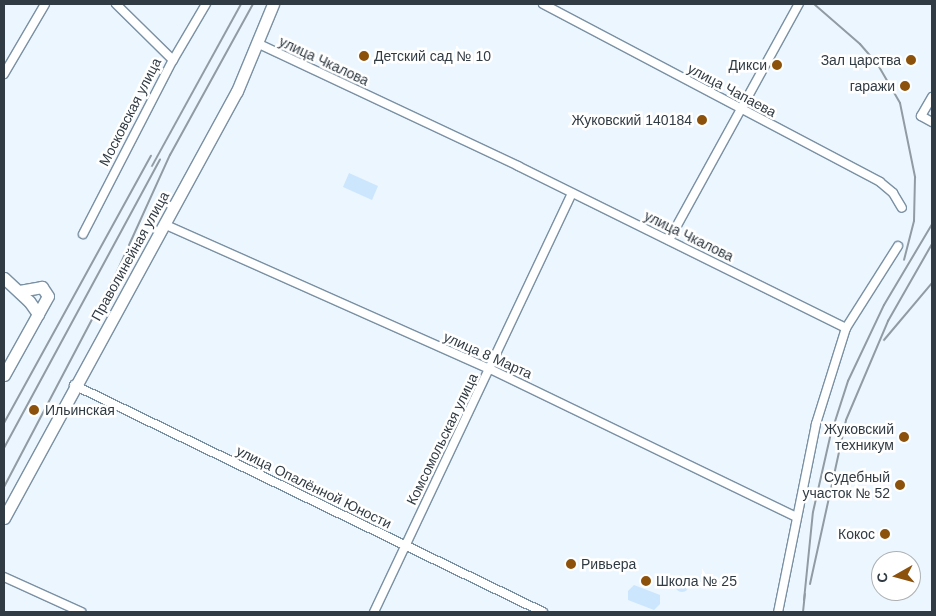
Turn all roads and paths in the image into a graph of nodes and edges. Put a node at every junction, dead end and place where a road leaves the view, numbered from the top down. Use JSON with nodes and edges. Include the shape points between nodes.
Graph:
{"nodes":[{"id":1,"x":45,"y":4,"type":"edge"},
{"id":2,"x":116,"y":4,"type":"edge"},
{"id":3,"x":206,"y":4,"type":"edge"},
{"id":4,"x":274,"y":4,"type":"edge"},
{"id":5,"x":543,"y":4,"type":"edge"},
{"id":6,"x":799,"y":4,"type":"edge"},
{"id":7,"x":257,"y":43,"type":"junction"},
{"id":8,"x":173,"y":60,"type":"junction"},
{"id":9,"x":4,"y":74,"type":"edge"},
{"id":10,"x":932,"y":97,"type":"edge"},
{"id":11,"x":741,"y":109,"type":"junction"},
{"id":12,"x":932,"y":122,"type":"edge"},
{"id":13,"x":571,"y":195,"type":"junction"},
{"id":14,"x":902,"y":208,"type":"dead end"},
{"id":15,"x":166,"y":225,"type":"junction"},
{"id":16,"x":84,"y":234,"type":"dead end"},
{"id":17,"x":669,"y":240,"type":"junction"},
{"id":18,"x":898,"y":246,"type":"dead end"},
{"id":19,"x":4,"y":278,"type":"edge"},
{"id":20,"x":19,"y":291,"type":"junction"},
{"id":21,"x":38,"y":314,"type":"junction"},
{"id":22,"x":846,"y":328,"type":"junction"},
{"id":23,"x":490,"y":369,"type":"junction"},
{"id":24,"x":4,"y":375,"type":"edge"},
{"id":25,"x":74,"y":385,"type":"junction"},
{"id":26,"x":796,"y":517,"type":"junction"},
{"id":27,"x":4,"y":518,"type":"edge"},
{"id":28,"x":406,"y":545,"type":"junction"},
{"id":29,"x":4,"y":578,"type":"edge"},
{"id":30,"x":81,"y":612,"type":"edge"},
{"id":31,"x":374,"y":612,"type":"edge"},
{"id":32,"x":543,"y":612,"type":"edge"},
{"id":33,"x":778,"y":612,"type":"edge"}],
"edges":[{"from":1,"to":9,"type":"street"},
{"from":2,"to":8,"type":"street"},
{"from":3,"to":8,"type":"street","name":"Московская улица"},
{"from":4,"to":7,"type":"main road","name":"Праволинейная улица"},
{"from":5,"to":11,"type":"street","name":"улица Чапаева"},
{"from":6,"to":11,"type":"street"},
{"from":7,"to":13,"type":"street","name":"улица Чкалова","via":[[518,166]]},
{"from":7,"to":15,"type":"main road","name":"Праволинейная улица","via":[[237,91]]},
{"from":8,"to":16,"type":"street","name":"Московская улица"},
{"from":10,"to":12,"type":"street","via":[[921,116]]},
{"from":11,"to":14,"type":"street","name":"улица Чапаева","via":[[881,183],[893,193]]},
{"from":11,"to":17,"type":"street"},
{"from":13,"to":17,"type":"street","name":"улица Чкалова"},
{"from":13,"to":23,"type":"street","name":"Комсомольская улица"},
{"from":15,"to":23,"type":"street","name":"улица 8 Марта"},
{"from":15,"to":25,"type":"main road","name":"Праволинейная улица"},
{"from":17,"to":22,"type":"street","name":"улица Чкалова"},
{"from":18,"to":22,"type":"street"},
{"from":19,"to":20,"type":"main road"},
{"from":20,"to":21,"type":"main road"},
{"from":20,"to":21,"type":"main road","via":[[45,288],[48,296]]},
{"from":21,"to":24,"type":"main road"},
{"from":22,"to":26,"type":"street","via":[[816,424]]},
{"from":23,"to":26,"type":"street","name":"улица 8 Марта"},
{"from":23,"to":28,"type":"street","name":"Комсомольская улица"},
{"from":25,"to":27,"type":"main road","name":"Праволинейная улица"},
{"from":25,"to":28,"type":"street","name":"улица Опалённой Юности"},
{"from":26,"to":33,"type":"street"},
{"from":28,"to":31,"type":"street","name":"Комсомольская улица"},
{"from":28,"to":32,"type":"street","name":"улица Опалённой Юности"},
{"from":29,"to":30,"type":"street"}]}
